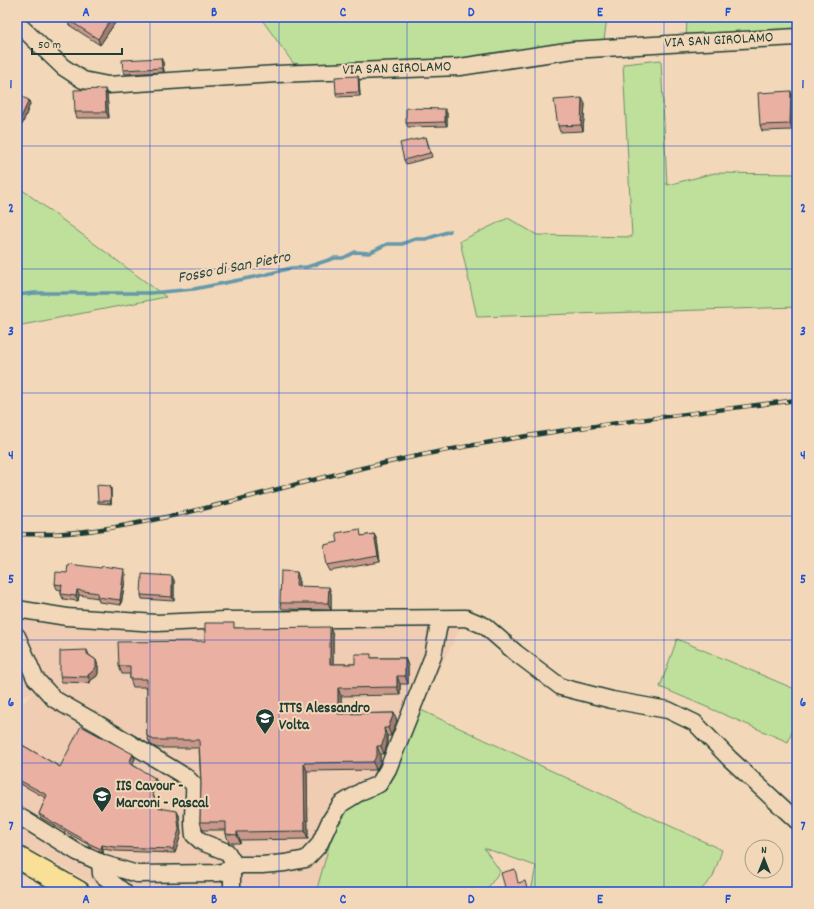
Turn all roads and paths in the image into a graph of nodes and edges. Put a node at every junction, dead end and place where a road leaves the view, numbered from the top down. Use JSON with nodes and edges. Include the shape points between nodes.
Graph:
{"nodes":[{"id":1,"x":17,"y":24,"type":"edge"},
{"id":2,"x":797,"y":37,"type":"edge"},
{"id":3,"x":17,"y":609,"type":"edge"},
{"id":4,"x":440,"y":619,"type":"junction"},
{"id":5,"x":17,"y":636,"type":"edge"},
{"id":6,"x":17,"y":814,"type":"edge"},
{"id":7,"x":797,"y":821,"type":"edge"},
{"id":8,"x":17,"y":857,"type":"edge"},
{"id":9,"x":100,"y":862,"type":"junction"},
{"id":10,"x":232,"y":869,"type":"junction"},
{"id":11,"x":79,"y":892,"type":"edge"},
{"id":12,"x":124,"y":892,"type":"edge"},
{"id":13,"x":232,"y":892,"type":"edge"}],
"edges":[{"from":1,"to":2,"type":"street","name":"VIA SAN GIROLAMO","via":[[63,67],[83,80],[108,85],[277,74],[460,67],[574,50]]},
{"from":3,"to":4,"type":"street","via":[[67,617],[156,623],[226,620]]},
{"from":4,"to":7,"type":"street","via":[[466,618],[485,626],[561,687],[668,710],[695,723]]},
{"from":4,"to":10,"type":"street","via":[[433,656],[394,755],[379,784],[341,804],[319,845],[306,859],[262,865],[241,864]]},
{"from":5,"to":10,"type":"street","via":[[35,678],[54,699],[186,777],[194,785],[194,835],[202,842],[227,852],[232,860]]},
{"from":6,"to":9,"type":"street","via":[[77,852]]},
{"from":8,"to":11,"type":"main road"},
{"from":9,"to":10,"type":"street","via":[[137,874],[218,873]]},
{"from":9,"to":12,"type":"street","via":[[101,874]]},
{"from":10,"to":13,"type":"street"}]}
